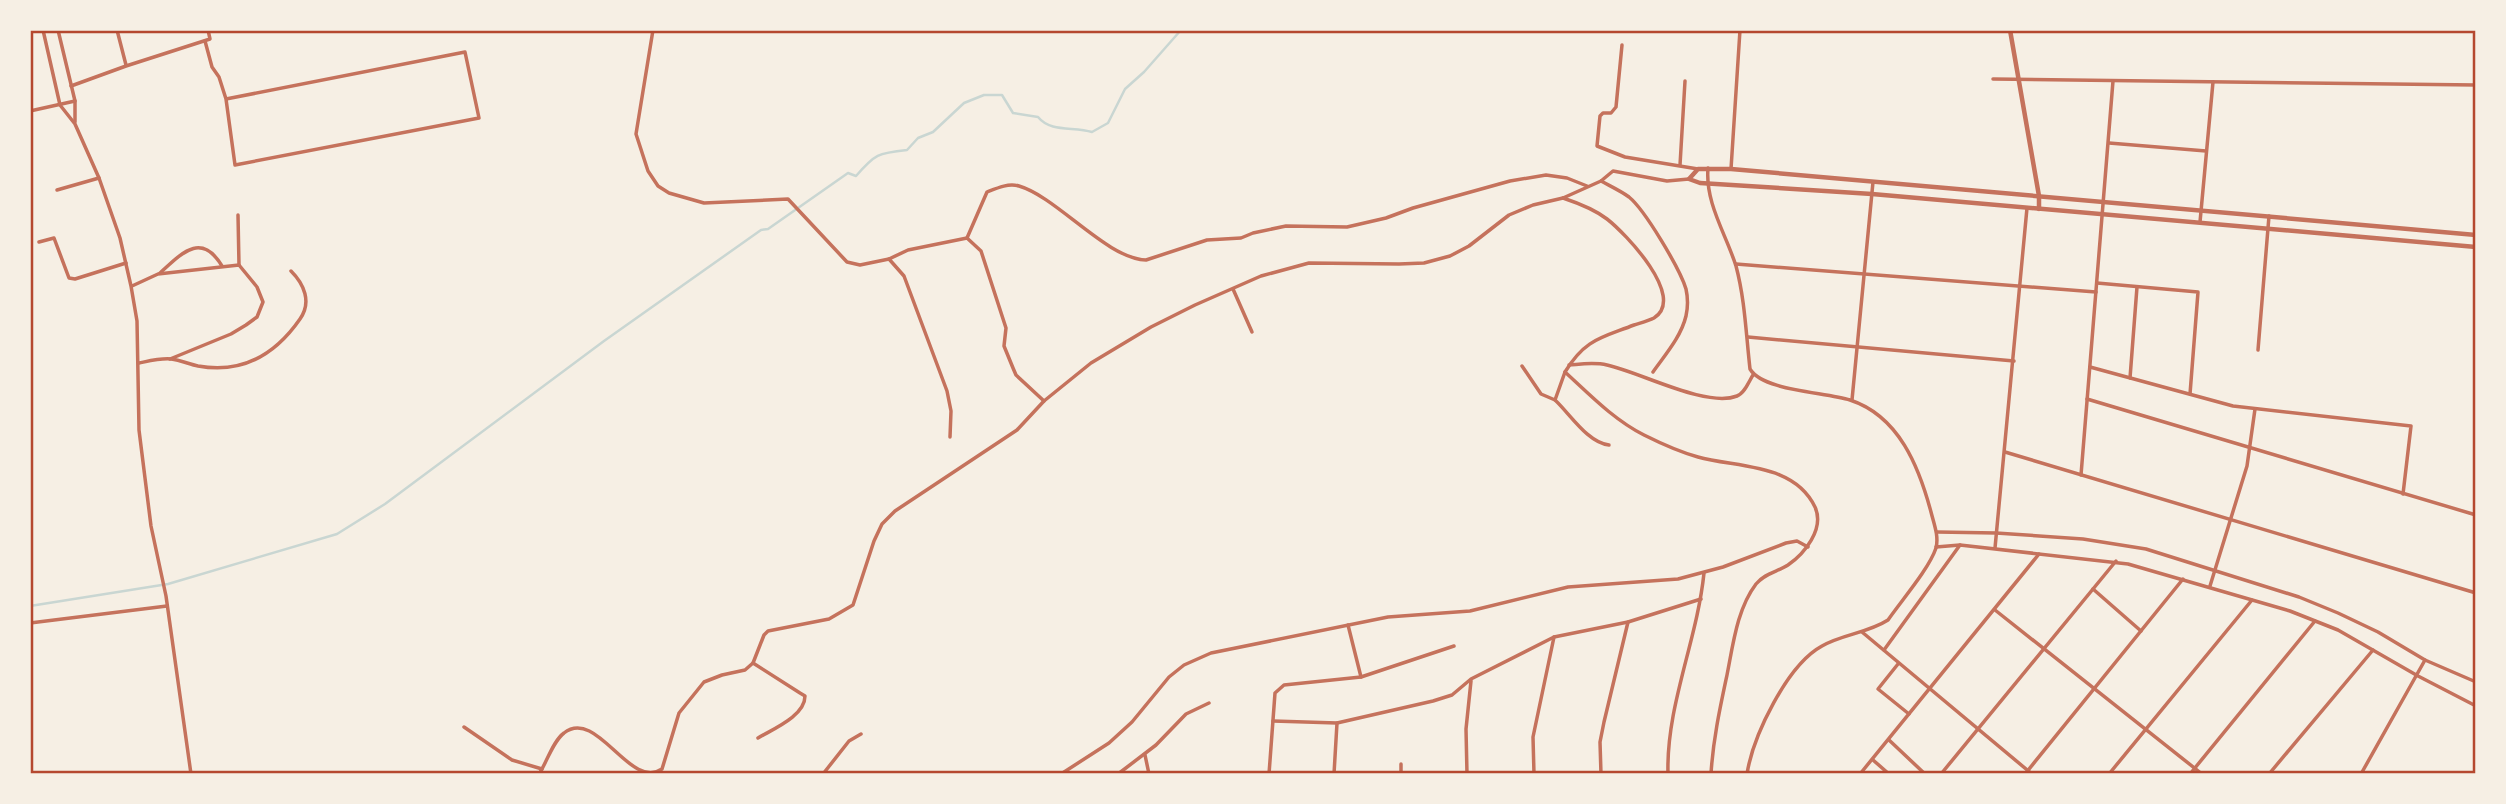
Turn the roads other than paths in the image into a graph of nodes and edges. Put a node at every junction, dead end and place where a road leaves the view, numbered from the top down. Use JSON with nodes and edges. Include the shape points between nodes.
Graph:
{"nodes":[{"id":1,"x":43,"y":30,"type":"edge"},
{"id":2,"x":58,"y":30,"type":"edge"},
{"id":3,"x":117,"y":30,"type":"edge"},
{"id":4,"x":208,"y":30,"type":"edge"},
{"id":5,"x":653,"y":30,"type":"edge"},
{"id":6,"x":1740,"y":30,"type":"edge"},
{"id":7,"x":2010,"y":30,"type":"edge"},
{"id":8,"x":205,"y":41,"type":"junction"},
{"id":9,"x":1622,"y":45,"type":"dead end"},
{"id":10,"x":127,"y":66,"type":"junction"},
{"id":11,"x":1993,"y":79,"type":"dead end"},
{"id":12,"x":2019,"y":80,"type":"junction"},
{"id":13,"x":1685,"y":81,"type":"dead end"},
{"id":14,"x":2113,"y":81,"type":"junction"},
{"id":15,"x":2213,"y":82,"type":"junction"},
{"id":16,"x":2476,"y":85,"type":"edge"},
{"id":17,"x":71,"y":86,"type":"junction"},
{"id":18,"x":226,"y":99,"type":"junction"},
{"id":19,"x":75,"y":101,"type":"junction"},
{"id":20,"x":60,"y":105,"type":"junction"},
{"id":21,"x":30,"y":111,"type":"edge"},
{"id":22,"x":75,"y":124,"type":"junction"},
{"id":23,"x":2109,"y":143,"type":"junction"},
{"id":24,"x":2206,"y":151,"type":"junction"},
{"id":25,"x":1679,"y":165,"type":"junction"},
{"id":26,"x":1707,"y":168,"type":"junction"},
{"id":27,"x":1698,"y":169,"type":"junction"},
{"id":28,"x":1731,"y":169,"type":"junction"},
{"id":29,"x":99,"y":178,"type":"junction"},
{"id":30,"x":1689,"y":179,"type":"junction"},
{"id":31,"x":1602,"y":180,"type":"junction"},
{"id":32,"x":1873,"y":182,"type":"junction"},
{"id":33,"x":1706,"y":184,"type":"junction"},
{"id":34,"x":1587,"y":186,"type":"junction"},
{"id":35,"x":57,"y":190,"type":"dead end"},
{"id":36,"x":1872,"y":194,"type":"junction"},
{"id":37,"x":2039,"y":196,"type":"junction"},
{"id":38,"x":1563,"y":198,"type":"junction"},
{"id":39,"x":2103,"y":202,"type":"junction"},
{"id":40,"x":2027,"y":208,"type":"junction"},
{"id":41,"x":2039,"y":209,"type":"junction"},
{"id":42,"x":2201,"y":211,"type":"junction"},
{"id":43,"x":2103,"y":214,"type":"junction"},
{"id":44,"x":238,"y":215,"type":"dead end"},
{"id":45,"x":2269,"y":216,"type":"junction"},
{"id":46,"x":2200,"y":223,"type":"junction"},
{"id":47,"x":2268,"y":229,"type":"junction"},
{"id":48,"x":2476,"y":235,"type":"edge"},
{"id":49,"x":967,"y":238,"type":"junction"},
{"id":50,"x":39,"y":242,"type":"dead end"},
{"id":51,"x":2476,"y":247,"type":"edge"},
{"id":52,"x":890,"y":259,"type":"junction"},
{"id":53,"x":126,"y":263,"type":"junction"},
{"id":54,"x":1735,"y":264,"type":"junction"},
{"id":55,"x":239,"y":265,"type":"junction"},
{"id":56,"x":222,"y":266,"type":"junction"},
{"id":57,"x":290,"y":271,"type":"dead end"},
{"id":58,"x":159,"y":274,"type":"junction"},
{"id":59,"x":1864,"y":274,"type":"junction"},
{"id":60,"x":2097,"y":283,"type":"junction"},
{"id":61,"x":131,"y":286,"type":"junction"},
{"id":62,"x":2020,"y":286,"type":"junction"},
{"id":63,"x":2137,"y":287,"type":"junction"},
{"id":64,"x":1233,"y":289,"type":"junction"},
{"id":65,"x":2096,"y":292,"type":"junction"},
{"id":66,"x":1252,"y":332,"type":"dead end"},
{"id":67,"x":1747,"y":337,"type":"junction"},
{"id":68,"x":1857,"y":347,"type":"junction"},
{"id":69,"x":2258,"y":350,"type":"dead end"},
{"id":70,"x":170,"y":359,"type":"junction"},
{"id":71,"x":2014,"y":361,"type":"junction"},
{"id":72,"x":139,"y":363,"type":"junction"},
{"id":73,"x":1569,"y":365,"type":"junction"},
{"id":74,"x":1522,"y":366,"type":"dead end"},
{"id":75,"x":2090,"y":367,"type":"junction"},
{"id":76,"x":1565,"y":372,"type":"junction"},
{"id":77,"x":1653,"y":372,"type":"dead end"},
{"id":78,"x":1753,"y":375,"type":"junction"},
{"id":79,"x":2130,"y":378,"type":"junction"},
{"id":80,"x":2190,"y":394,"type":"junction"},
{"id":81,"x":2087,"y":399,"type":"junction"},
{"id":82,"x":1555,"y":400,"type":"junction"},
{"id":83,"x":1852,"y":400,"type":"junction"},
{"id":84,"x":1044,"y":401,"type":"junction"},
{"id":85,"x":2255,"y":409,"type":"junction"},
{"id":86,"x":950,"y":437,"type":"dead end"},
{"id":87,"x":1609,"y":445,"type":"dead end"},
{"id":88,"x":2250,"y":447,"type":"junction"},
{"id":89,"x":2005,"y":452,"type":"junction"},
{"id":90,"x":2081,"y":475,"type":"junction"},
{"id":91,"x":2403,"y":494,"type":"junction"},
{"id":92,"x":2476,"y":515,"type":"edge"},
{"id":93,"x":2230,"y":521,"type":"junction"},
{"id":94,"x":1937,"y":532,"type":"junction"},
{"id":95,"x":1996,"y":533,"type":"junction"},
{"id":96,"x":1960,"y":545,"type":"junction"},
{"id":97,"x":1808,"y":547,"type":"junction"},
{"id":98,"x":1936,"y":547,"type":"junction"},
{"id":99,"x":1995,"y":548,"type":"junction"},
{"id":100,"x":2039,"y":554,"type":"junction"},
{"id":101,"x":2116,"y":561,"type":"junction"},
{"id":102,"x":2214,"y":569,"type":"junction"},
{"id":103,"x":1704,"y":573,"type":"junction"},
{"id":104,"x":2183,"y":579,"type":"junction"},
{"id":105,"x":2210,"y":586,"type":"junction"},
{"id":106,"x":2093,"y":589,"type":"junction"},
{"id":107,"x":2476,"y":593,"type":"edge"},
{"id":108,"x":1701,"y":599,"type":"junction"},
{"id":109,"x":2252,"y":600,"type":"junction"},
{"id":110,"x":167,"y":606,"type":"junction"},
{"id":111,"x":1995,"y":610,"type":"junction"},
{"id":112,"x":2315,"y":621,"type":"junction"},
{"id":113,"x":1628,"y":622,"type":"junction"},
{"id":114,"x":30,"y":623,"type":"edge"},
{"id":115,"x":1348,"y":625,"type":"junction"},
{"id":116,"x":2141,"y":631,"type":"junction"},
{"id":117,"x":1862,"y":632,"type":"junction"},
{"id":118,"x":1554,"y":638,"type":"junction"},
{"id":119,"x":1454,"y":646,"type":"dead end"},
{"id":120,"x":2045,"y":648,"type":"junction"},
{"id":121,"x":1884,"y":650,"type":"junction"},
{"id":122,"x":2374,"y":650,"type":"junction"},
{"id":123,"x":2425,"y":660,"type":"junction"},
{"id":124,"x":753,"y":663,"type":"junction"},
{"id":125,"x":1898,"y":664,"type":"junction"},
{"id":126,"x":2418,"y":676,"type":"junction"},
{"id":127,"x":1361,"y":677,"type":"junction"},
{"id":128,"x":1471,"y":679,"type":"junction"},
{"id":129,"x":2476,"y":682,"type":"edge"},
{"id":130,"x":1930,"y":688,"type":"junction"},
{"id":131,"x":2095,"y":688,"type":"junction"},
{"id":132,"x":1209,"y":703,"type":"dead end"},
{"id":133,"x":2476,"y":706,"type":"edge"},
{"id":134,"x":1909,"y":715,"type":"junction"},
{"id":135,"x":1273,"y":721,"type":"junction"},
{"id":136,"x":1336,"y":723,"type":"junction"},
{"id":137,"x":464,"y":727,"type":"dead end"},
{"id":138,"x":1978,"y":729,"type":"junction"},
{"id":139,"x":2146,"y":729,"type":"junction"},
{"id":140,"x":860,"y":734,"type":"dead end"},
{"id":141,"x":758,"y":738,"type":"dead end"},
{"id":142,"x":1889,"y":740,"type":"junction"},
{"id":143,"x":1145,"y":755,"type":"junction"},
{"id":144,"x":1873,"y":760,"type":"junction"},
{"id":145,"x":1401,"y":764,"type":"dead end"},
{"id":146,"x":2195,"y":769,"type":"junction"},
{"id":147,"x":540,"y":772,"type":"edge"},
{"id":148,"x":2028,"y":773,"type":"edge"},
{"id":149,"x":191,"y":774,"type":"edge"},
{"id":150,"x":822,"y":774,"type":"edge"},
{"id":151,"x":1061,"y":774,"type":"edge"},
{"id":152,"x":1118,"y":774,"type":"edge"},
{"id":153,"x":1149,"y":774,"type":"edge"},
{"id":154,"x":1269,"y":774,"type":"edge"},
{"id":155,"x":1334,"y":774,"type":"edge"},
{"id":156,"x":1401,"y":774,"type":"edge"},
{"id":157,"x":1467,"y":774,"type":"edge"},
{"id":158,"x":1534,"y":774,"type":"edge"},
{"id":159,"x":1601,"y":774,"type":"edge"},
{"id":160,"x":1668,"y":774,"type":"edge"},
{"id":161,"x":1711,"y":774,"type":"edge"},
{"id":162,"x":1747,"y":774,"type":"edge"},
{"id":163,"x":1860,"y":774,"type":"edge"},
{"id":164,"x":1889,"y":774,"type":"edge"},
{"id":165,"x":1925,"y":774,"type":"edge"},
{"id":166,"x":1941,"y":774,"type":"edge"},
{"id":167,"x":2109,"y":774,"type":"edge"},
{"id":168,"x":2190,"y":774,"type":"edge"},
{"id":169,"x":2202,"y":774,"type":"edge"},
{"id":170,"x":2269,"y":774,"type":"edge"},
{"id":171,"x":2361,"y":774,"type":"edge"}],
"edges":[{"from":1,"to":20,"type":"street"},
{"from":2,"to":17,"type":"street"},
{"from":3,"to":10,"type":"street"},
{"from":4,"to":8,"type":"street","via":[[210,40]]},
{"from":5,"to":52,"type":"street","via":[[636,134],[658,186],[704,203],[785,199],[847,262],[860,265]]},
{"from":6,"to":28,"type":"street"},
{"from":7,"to":12,"type":"street"},
{"from":8,"to":10,"type":"street"},
{"from":8,"to":18,"type":"street"},
{"from":9,"to":25,"type":"street","via":[[1616,107],[1600,116],[1597,146],[1625,157]]},
{"from":10,"to":17,"type":"street"},
{"from":11,"to":12,"type":"street"},
{"from":12,"to":14,"type":"street"},
{"from":12,"to":37,"type":"street"},
{"from":13,"to":25,"type":"street"},
{"from":14,"to":15,"type":"street"},
{"from":14,"to":23,"type":"street"},
{"from":15,"to":16,"type":"street"},
{"from":15,"to":24,"type":"street"},
{"from":17,"to":19,"type":"street"},
{"from":18,"to":18,"type":"street","via":[[465,52],[479,118],[234,165]]},
{"from":19,"to":20,"type":"street"},
{"from":19,"to":22,"type":"street"},
{"from":20,"to":21,"type":"street"},
{"from":20,"to":22,"type":"street"},
{"from":22,"to":29,"type":"street"},
{"from":23,"to":24,"type":"street"},
{"from":23,"to":39,"type":"street"},
{"from":24,"to":42,"type":"street"},
{"from":25,"to":27,"type":"street"},
{"from":26,"to":27,"type":"street"},
{"from":26,"to":28,"type":"street"},
{"from":26,"to":33,"type":"street"},
{"from":27,"to":30,"type":"street"},
{"from":28,"to":32,"type":"street"},
{"from":29,"to":35,"type":"street"},
{"from":29,"to":53,"type":"street"},
{"from":30,"to":31,"type":"street","via":[[1667,181],[1613,171]]},
{"from":30,"to":33,"type":"street"},
{"from":31,"to":34,"type":"street"},
{"from":31,"to":77,"type":"street","via":[[1639,209],[1679,270],[1686,290],[1686,318]]},
{"from":32,"to":36,"type":"street"},
{"from":32,"to":37,"type":"street"},
{"from":33,"to":36,"type":"street"},
{"from":33,"to":54,"type":"street"},
{"from":34,"to":38,"type":"street"},
{"from":34,"to":49,"type":"street","via":[[1546,175],[1510,181],[1347,227],[1286,226],[1241,239],[1207,240],[1146,260],[1114,248],[1039,196],[1018,186],[1002,186],[987,192]]},
{"from":36,"to":40,"type":"street"},
{"from":36,"to":59,"type":"street"},
{"from":37,"to":39,"type":"street"},
{"from":37,"to":41,"type":"street"},
{"from":38,"to":64,"type":"street","via":[[1509,215],[1450,256],[1399,264],[1309,263]]},
{"from":38,"to":73,"type":"street","via":[[1605,217],[1628,238],[1646,260],[1665,302],[1655,317],[1589,342]]},
{"from":39,"to":42,"type":"street"},
{"from":39,"to":43,"type":"street"},
{"from":40,"to":41,"type":"street"},
{"from":40,"to":62,"type":"street"},
{"from":41,"to":43,"type":"street"},
{"from":42,"to":45,"type":"street"},
{"from":42,"to":46,"type":"street"},
{"from":43,"to":46,"type":"street"},
{"from":43,"to":60,"type":"street"},
{"from":44,"to":55,"type":"street"},
{"from":45,"to":47,"type":"street"},
{"from":45,"to":48,"type":"street"},
{"from":46,"to":47,"type":"street"},
{"from":47,"to":51,"type":"street"},
{"from":47,"to":69,"type":"street"},
{"from":49,"to":52,"type":"street","via":[[908,250]]},
{"from":49,"to":84,"type":"street","via":[[981,251],[1006,328],[1004,346],[1013,368]]},
{"from":50,"to":53,"type":"street","via":[[54,238],[69,278]]},
{"from":52,"to":86,"type":"street","via":[[904,276],[947,391]]},
{"from":53,"to":61,"type":"street"},
{"from":54,"to":59,"type":"street"},
{"from":54,"to":67,"type":"street"},
{"from":55,"to":56,"type":"street"},
{"from":55,"to":70,"type":"street","via":[[263,302],[257,317],[231,334]]},
{"from":56,"to":58,"type":"street"},
{"from":56,"to":58,"type":"street","via":[[216,257],[194,247]]},
{"from":57,"to":70,"type":"street","via":[[306,296],[304,314],[276,348],[251,363],[231,368]]},
{"from":58,"to":61,"type":"street"},
{"from":59,"to":62,"type":"street"},
{"from":59,"to":68,"type":"street"},
{"from":60,"to":63,"type":"street"},
{"from":60,"to":65,"type":"street"},
{"from":61,"to":72,"type":"street"},
{"from":62,"to":65,"type":"street"},
{"from":62,"to":71,"type":"street"},
{"from":63,"to":79,"type":"street"},
{"from":63,"to":80,"type":"street","via":[[2198,292]]},
{"from":64,"to":66,"type":"street"},
{"from":64,"to":84,"type":"street","via":[[1151,327],[1091,363]]},
{"from":65,"to":75,"type":"street"},
{"from":67,"to":68,"type":"street"},
{"from":67,"to":78,"type":"street"},
{"from":68,"to":71,"type":"street"},
{"from":68,"to":83,"type":"street"},
{"from":70,"to":72,"type":"street"},
{"from":71,"to":89,"type":"street"},
{"from":72,"to":110,"type":"street","via":[[139,430]]},
{"from":73,"to":76,"type":"street"},
{"from":73,"to":78,"type":"street","via":[[1605,365],[1717,398],[1737,396]]},
{"from":74,"to":82,"type":"street","via":[[1541,394]]},
{"from":75,"to":79,"type":"street"},
{"from":75,"to":81,"type":"street"},
{"from":76,"to":82,"type":"street"},
{"from":76,"to":97,"type":"street","via":[[1644,435],[1696,456],[1789,478],[1815,507],[1818,518]]},
{"from":78,"to":83,"type":"street","via":[[1770,383]]},
{"from":79,"to":80,"type":"street"},
{"from":80,"to":85,"type":"street"},
{"from":81,"to":88,"type":"street"},
{"from":81,"to":90,"type":"street"},
{"from":82,"to":87,"type":"street","via":[[1591,437]]},
{"from":83,"to":94,"type":"street","via":[[1882,419],[1903,443],[1922,478]]},
{"from":84,"to":124,"type":"street","via":[[1017,430],[882,524],[853,605],[830,619],[768,631]]},
{"from":85,"to":88,"type":"street"},
{"from":85,"to":91,"type":"street","via":[[2411,426]]},
{"from":88,"to":91,"type":"street"},
{"from":88,"to":93,"type":"street"},
{"from":89,"to":90,"type":"street"},
{"from":89,"to":95,"type":"street"},
{"from":90,"to":93,"type":"street"},
{"from":91,"to":92,"type":"street"},
{"from":93,"to":102,"type":"street"},
{"from":93,"to":107,"type":"street"},
{"from":94,"to":95,"type":"street"},
{"from":94,"to":98,"type":"street"},
{"from":95,"to":99,"type":"street"},
{"from":95,"to":102,"type":"street","via":[[2111,542]]},
{"from":96,"to":98,"type":"street"},
{"from":96,"to":99,"type":"street"},
{"from":96,"to":121,"type":"street"},
{"from":97,"to":103,"type":"street","via":[[1797,541],[1786,543]]},
{"from":97,"to":161,"type":"street","via":[[1786,567],[1756,583],[1746,600],[1716,719]]},
{"from":98,"to":117,"type":"street","via":[[1888,620]]},
{"from":99,"to":100,"type":"street"},
{"from":100,"to":101,"type":"street"},
{"from":100,"to":111,"type":"street"},
{"from":101,"to":104,"type":"street"},
{"from":101,"to":106,"type":"street"},
{"from":102,"to":105,"type":"street"},
{"from":102,"to":123,"type":"street","via":[[2338,613]]},
{"from":103,"to":108,"type":"street"},
{"from":103,"to":115,"type":"street","via":[[1568,587],[1470,611]]},
{"from":104,"to":105,"type":"street"},
{"from":104,"to":116,"type":"street"},
{"from":105,"to":109,"type":"street"},
{"from":106,"to":116,"type":"street"},
{"from":106,"to":120,"type":"street"},
{"from":108,"to":113,"type":"street"},
{"from":108,"to":160,"type":"street","via":[[1670,726]]},
{"from":109,"to":112,"type":"street"},
{"from":109,"to":139,"type":"street"},
{"from":110,"to":114,"type":"street"},
{"from":110,"to":149,"type":"street"},
{"from":111,"to":120,"type":"street"},
{"from":111,"to":130,"type":"street"},
{"from":112,"to":122,"type":"street"},
{"from":112,"to":146,"type":"street"},
{"from":113,"to":118,"type":"street"},
{"from":113,"to":159,"type":"street","via":[[1600,741]]},
{"from":115,"to":127,"type":"street"},
{"from":115,"to":151,"type":"street","via":[[1211,653],[1184,665],[1110,743]]},
{"from":116,"to":131,"type":"street"},
{"from":117,"to":121,"type":"street"},
{"from":117,"to":162,"type":"street","via":[[1820,647],[1788,681],[1769,710]]},
{"from":118,"to":128,"type":"street"},
{"from":118,"to":158,"type":"street","via":[[1533,737]]},
{"from":119,"to":127,"type":"street"},
{"from":120,"to":131,"type":"street"},
{"from":120,"to":138,"type":"street"},
{"from":121,"to":125,"type":"street"},
{"from":122,"to":126,"type":"street"},
{"from":122,"to":170,"type":"street"},
{"from":123,"to":126,"type":"street"},
{"from":123,"to":129,"type":"street"},
{"from":124,"to":141,"type":"street","via":[[800,693],[805,701],[785,722]]},
{"from":124,"to":147,"type":"street","via":[[746,670],[712,678],[699,688],[679,713],[662,769],[657,772],[638,769],[582,727],[562,734]]},
{"from":125,"to":130,"type":"street"},
{"from":125,"to":134,"type":"street","via":[[1878,690]]},
{"from":126,"to":133,"type":"street"},
{"from":126,"to":171,"type":"street"},
{"from":127,"to":135,"type":"street","via":[[1284,685],[1275,693]]},
{"from":128,"to":136,"type":"street","via":[[1452,695]]},
{"from":128,"to":157,"type":"street"},
{"from":130,"to":134,"type":"street"},
{"from":130,"to":138,"type":"street"},
{"from":131,"to":139,"type":"street"},
{"from":131,"to":148,"type":"street"},
{"from":132,"to":143,"type":"street","via":[[1186,714]]},
{"from":134,"to":142,"type":"street"},
{"from":135,"to":136,"type":"street"},
{"from":135,"to":154,"type":"street"},
{"from":136,"to":155,"type":"street"},
{"from":137,"to":147,"type":"street","via":[[512,760]]},
{"from":138,"to":148,"type":"street"},
{"from":138,"to":166,"type":"street"},
{"from":139,"to":146,"type":"street"},
{"from":139,"to":167,"type":"street"},
{"from":140,"to":150,"type":"street"},
{"from":142,"to":144,"type":"street"},
{"from":142,"to":165,"type":"street"},
{"from":143,"to":152,"type":"street"},
{"from":143,"to":153,"type":"street"},
{"from":144,"to":163,"type":"street"},
{"from":144,"to":164,"type":"street"},
{"from":145,"to":156,"type":"street"},
{"from":146,"to":168,"type":"street"},
{"from":146,"to":169,"type":"street"}]}
